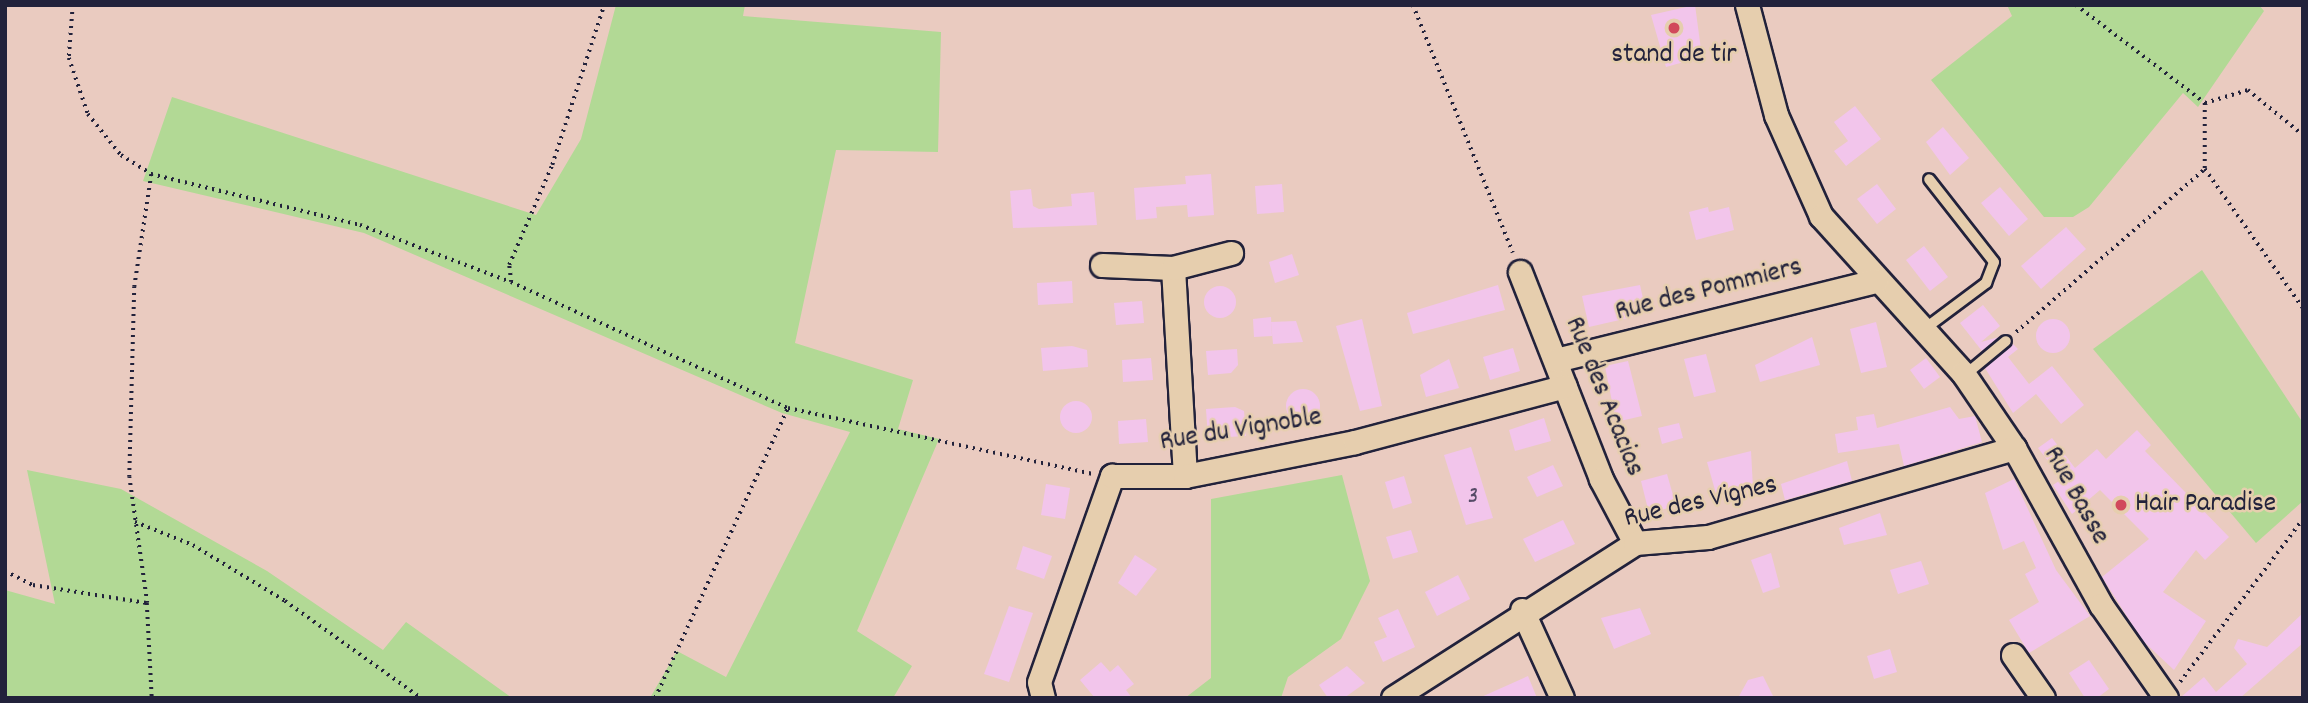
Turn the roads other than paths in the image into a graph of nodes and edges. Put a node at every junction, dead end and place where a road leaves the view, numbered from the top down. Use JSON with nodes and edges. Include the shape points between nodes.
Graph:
{"nodes":[{"id":1,"x":1747,"y":5,"type":"edge"},
{"id":2,"x":1929,"y":179,"type":"dead end"},
{"id":3,"x":1231,"y":253,"type":"dead end"},
{"id":4,"x":1102,"y":265,"type":"dead end"},
{"id":5,"x":1173,"y":268,"type":"junction"},
{"id":6,"x":1520,"y":272,"type":"road end"},
{"id":7,"x":1876,"y":281,"type":"junction"},
{"id":8,"x":1923,"y":330,"type":"junction"},
{"id":9,"x":2006,"y":341,"type":"road end"},
{"id":10,"x":1556,"y":360,"type":"junction"},
{"id":11,"x":1965,"y":375,"type":"junction"},
{"id":12,"x":1565,"y":386,"type":"junction"},
{"id":13,"x":2014,"y":448,"type":"junction"},
{"id":14,"x":1185,"y":476,"type":"junction"},
{"id":15,"x":1635,"y":543,"type":"junction"},
{"id":16,"x":1522,"y":610,"type":"junction"},
{"id":17,"x":2013,"y":655,"type":"dead end"},
{"id":18,"x":2171,"y":692,"type":"edge"},
{"id":19,"x":1043,"y":698,"type":"edge"},
{"id":20,"x":1393,"y":698,"type":"edge"},
{"id":21,"x":1562,"y":698,"type":"edge"},
{"id":22,"x":2043,"y":698,"type":"edge"}],
"edges":[{"from":1,"to":7,"type":"street","name":"Rue Basse","via":[[1776,115],[1821,216]]},
{"from":2,"to":8,"type":"lane","via":[[1994,262],[1986,283]]},
{"from":3,"to":5,"type":"street"},
{"from":4,"to":5,"type":"street"},
{"from":5,"to":14,"type":"street"},
{"from":6,"to":10,"type":"street","name":"Rue des Acacias"},
{"from":7,"to":8,"type":"street","name":"Rue Basse"},
{"from":7,"to":10,"type":"street","name":"Rue des Pommiers"},
{"from":8,"to":11,"type":"street","name":"Rue Basse"},
{"from":9,"to":11,"type":"lane"},
{"from":10,"to":12,"type":"street","name":"Rue des Acacias"},
{"from":11,"to":13,"type":"street","name":"Rue Basse"},
{"from":12,"to":14,"type":"street","name":"Rue du Vignoble","via":[[1355,442]]},
{"from":12,"to":15,"type":"street","name":"Rue des Acacias"},
{"from":13,"to":15,"type":"street","name":"Rue des Vignes","via":[[1708,537]]},
{"from":13,"to":18,"type":"street","name":"Rue Basse","via":[[2101,605]]},
{"from":14,"to":19,"type":"street","name":"Rue du Vignoble","via":[[1112,476],[1040,682]]},
{"from":15,"to":16,"type":"street","name":"Rue des Vignes"},
{"from":16,"to":20,"type":"street","name":"Rue des Vignes"},
{"from":16,"to":21,"type":"street"},
{"from":17,"to":22,"type":"street"}]}
